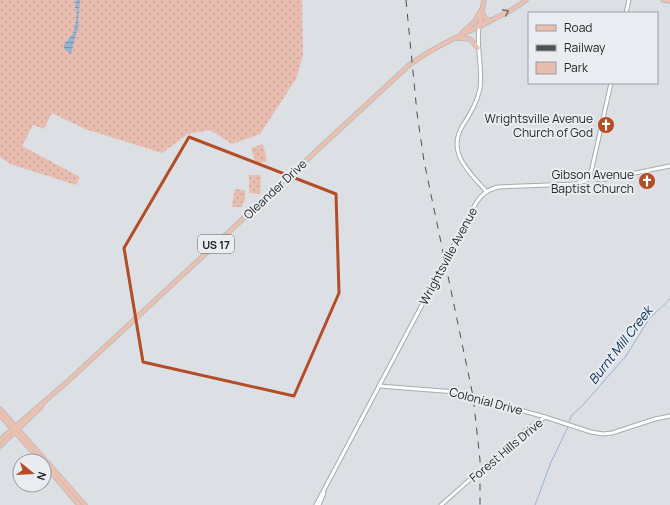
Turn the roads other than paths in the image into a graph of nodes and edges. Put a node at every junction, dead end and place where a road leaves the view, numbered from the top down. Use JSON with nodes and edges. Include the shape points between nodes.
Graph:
{"nodes":[{"id":1,"x":484,"y":0,"type":"edge"},
{"id":2,"x":526,"y":0,"type":"edge"},
{"id":3,"x":629,"y":0,"type":"edge"},
{"id":4,"x":663,"y":0,"type":"edge"},
{"id":5,"x":670,"y":1,"type":"edge"},
{"id":6,"x":482,"y":8,"type":"junction"},
{"id":7,"x":626,"y":12,"type":"edge"},
{"id":8,"x":492,"y":20,"type":"junction"},
{"id":9,"x":481,"y":26,"type":"junction"},
{"id":10,"x":461,"y":34,"type":"junction"},
{"id":11,"x":456,"y":38,"type":"junction"},
{"id":12,"x":478,"y":48,"type":"junction"},
{"id":13,"x":611,"y":84,"type":"edge"},
{"id":14,"x":670,"y":166,"type":"edge"},
{"id":15,"x":590,"y":177,"type":"junction"},
{"id":16,"x":486,"y":191,"type":"junction"},
{"id":17,"x":379,"y":386,"type":"junction"},
{"id":18,"x":0,"y":409,"type":"edge"},
{"id":19,"x":0,"y":415,"type":"edge"},
{"id":20,"x":670,"y":416,"type":"edge"},
{"id":21,"x":545,"y":417,"type":"junction"},
{"id":22,"x":15,"y":429,"type":"junction"},
{"id":23,"x":0,"y":440,"type":"edge"},
{"id":24,"x":0,"y":446,"type":"edge"},
{"id":25,"x":34,"y":453,"type":"edge"},
{"id":26,"x":52,"y":473,"type":"edge"},
{"id":27,"x":325,"y":489,"type":"junction"},
{"id":28,"x":79,"y":505,"type":"edge"},
{"id":29,"x":85,"y":505,"type":"edge"},
{"id":30,"x":316,"y":505,"type":"edge"},
{"id":31,"x":319,"y":505,"type":"edge"},
{"id":32,"x":441,"y":505,"type":"edge"}],
"edges":[{"from":1,"to":6,"type":"main road","number":"US 17"},
{"from":8,"to":2,"type":"main road","name":"Oleander Drive","number":"US 17","one_way":true},
{"from":3,"to":7,"type":"street"},
{"from":4,"to":5,"type":"main road"},
{"from":6,"to":8,"type":"main road","via":[[484,18]]},
{"from":6,"to":9,"type":"main road","number":"US 17"},
{"from":6,"to":10,"type":"main road","number":"US 17"},
{"from":8,"to":9,"type":"main road","name":"Oleander Drive","number":"US 17"},
{"from":9,"to":10,"type":"main road","name":"Oleander Drive","number":"US 17"},
{"from":9,"to":12,"type":"street"},
{"from":10,"to":11,"type":"main road","name":"Oleander Drive","number":"US 17"},
{"from":11,"to":12,"type":"main road","via":[[470,39]]},
{"from":11,"to":22,"type":"main road","name":"Oleander Drive","number":"US 17","via":[[417,59],[404,70],[42,404],[42,407]]},
{"from":12,"to":16,"type":"street","via":[[481,78],[478,95],[460,131],[457,144],[462,163]]},
{"from":13,"to":15,"type":"street"},
{"from":14,"to":15,"type":"street","via":[[601,180]]},
{"from":15,"to":16,"type":"street","via":[[575,184],[498,188]]},
{"from":16,"to":17,"type":"street","name":"Wrightsville Avenue","via":[[476,203]]},
{"from":17,"to":21,"type":"street","name":"Colonial Drive","via":[[456,392]]},
{"from":17,"to":27,"type":"street","name":"Wrightsville Avenue"},
{"from":18,"to":22,"type":"main road"},
{"from":19,"to":22,"type":"main road"},
{"from":20,"to":21,"type":"street","name":"Forest Hills Drive","via":[[603,434]]},
{"from":21,"to":32,"type":"street","name":"Forest Hills Drive","via":[[527,429]]},
{"from":22,"to":23,"type":"main road","name":"Oleander Drive","number":"US 17"},
{"from":22,"to":24,"type":"main road","name":"Oleander Drive","number":"US 17"},
{"from":22,"to":25,"type":"main road"},
{"from":22,"to":29,"type":"main road"},
{"from":26,"to":28,"type":"main road"},
{"from":27,"to":30,"type":"street","name":"Wrightsville Avenue"},
{"from":27,"to":31,"type":"street","name":"Wrightsville Avenue"}]}
